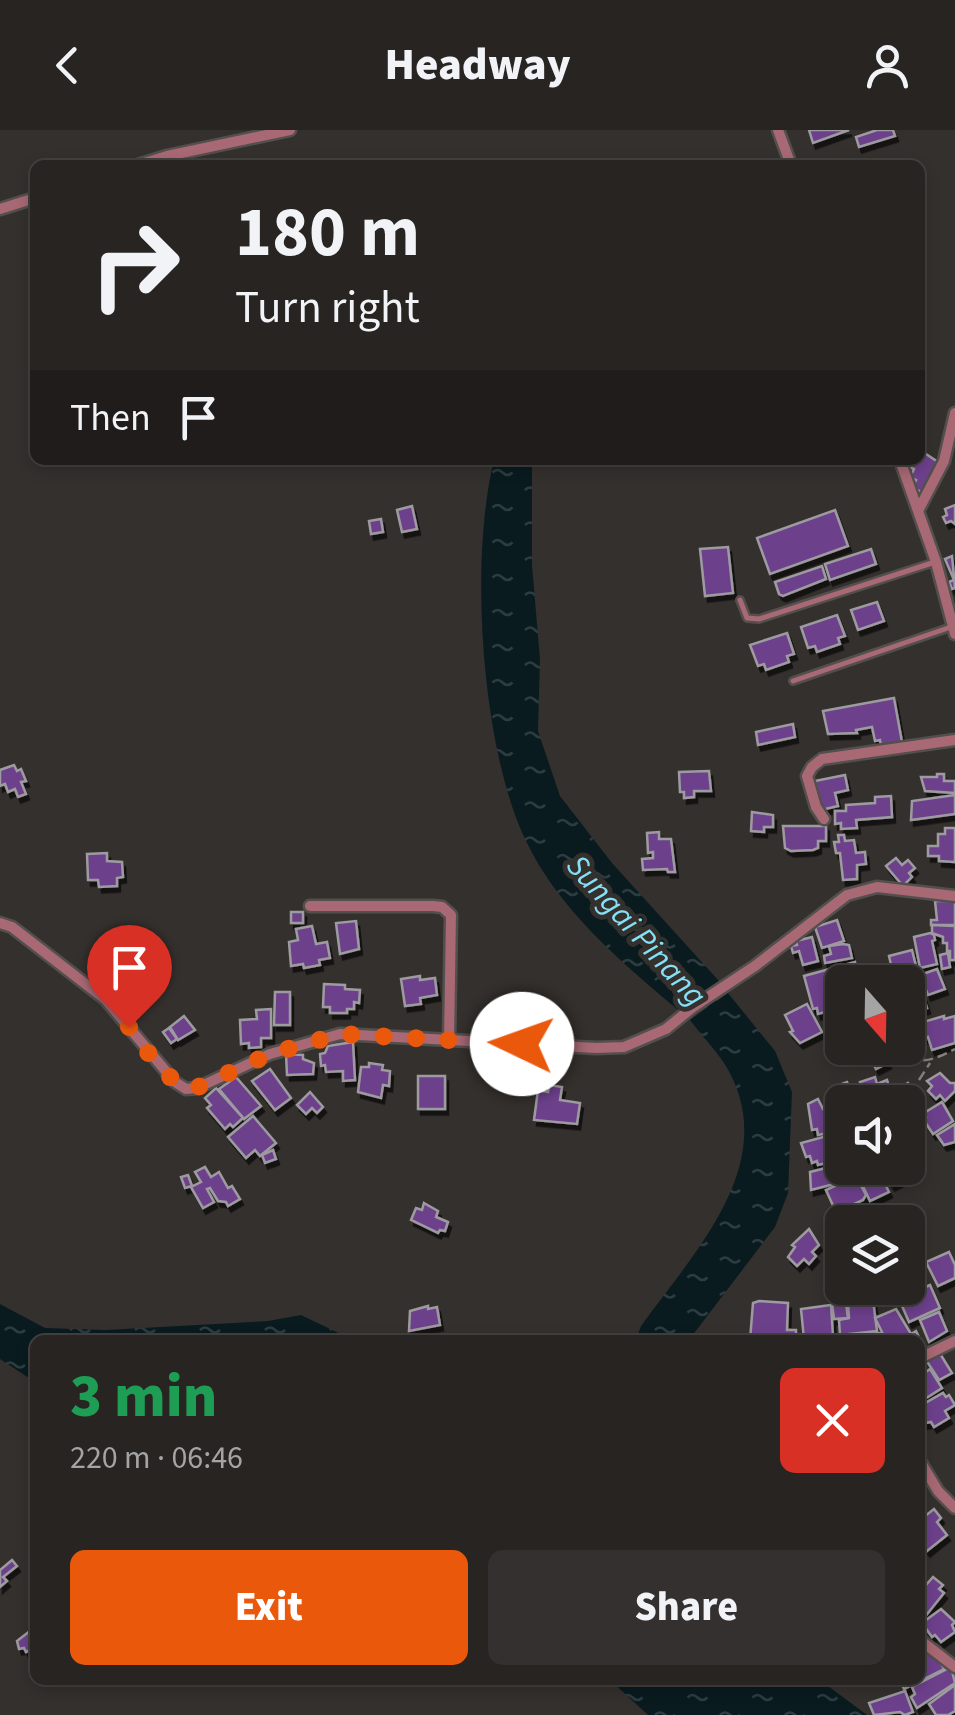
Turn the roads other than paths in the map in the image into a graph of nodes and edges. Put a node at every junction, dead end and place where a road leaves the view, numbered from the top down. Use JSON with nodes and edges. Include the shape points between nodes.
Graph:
{"nodes":[{"id":1,"x":290,"y":130,"type":"edge"},
{"id":2,"x":778,"y":130,"type":"edge"},
{"id":3,"x":154,"y":160,"type":"edge"},
{"id":4,"x":790,"y":160,"type":"edge"},
{"id":5,"x":30,"y":200,"type":"edge"},
{"id":6,"x":0,"y":209,"type":"edge"},
{"id":7,"x":955,"y":414,"type":"edge"},
{"id":8,"x":902,"y":465,"type":"edge"},
{"id":9,"x":919,"y":510,"type":"junction"},
{"id":10,"x":936,"y":562,"type":"junction"},
{"id":11,"x":740,"y":600,"type":"dead end"},
{"id":12,"x":954,"y":626,"type":"edge"},
{"id":13,"x":955,"y":634,"type":"edge"},
{"id":14,"x":793,"y":681,"type":"dead end"},
{"id":15,"x":955,"y":740,"type":"edge"},
{"id":16,"x":824,"y":819,"type":"dead end"},
{"id":17,"x":955,"y":896,"type":"edge"},
{"id":18,"x":310,"y":906,"type":"dead end"},
{"id":19,"x":0,"y":923,"type":"edge"},
{"id":20,"x":449,"y":1041,"type":"junction"},
{"id":21,"x":955,"y":1340,"type":"edge"},
{"id":22,"x":925,"y":1355,"type":"edge"},
{"id":23,"x":925,"y":1469,"type":"edge"},
{"id":24,"x":955,"y":1508,"type":"edge"},
{"id":25,"x":925,"y":1644,"type":"edge"},
{"id":26,"x":955,"y":1667,"type":"edge"}],
"edges":[{"from":1,"to":3,"type":"street"},
{"from":2,"to":4,"type":"street"},
{"from":5,"to":6,"type":"street"},
{"from":7,"to":9,"type":"street","via":[[944,460]]},
{"from":8,"to":9,"type":"street"},
{"from":9,"to":10,"type":"street"},
{"from":10,"to":11,"type":"lane","via":[[758,619],[747,618]]},
{"from":10,"to":12,"type":"street"},
{"from":12,"to":13,"type":"street"},
{"from":12,"to":14,"type":"lane"},
{"from":15,"to":16,"type":"street","via":[[822,759],[807,776]]},
{"from":17,"to":20,"type":"street","via":[[877,887],[846,894],[666,1030],[624,1047]]},
{"from":18,"to":20,"type":"street","via":[[432,906],[451,915]]},
{"from":19,"to":20,"type":"street","via":[[105,999],[186,1088],[340,1034]]},
{"from":21,"to":22,"type":"street"},
{"from":23,"to":24,"type":"street"},
{"from":25,"to":26,"type":"street"}]}
